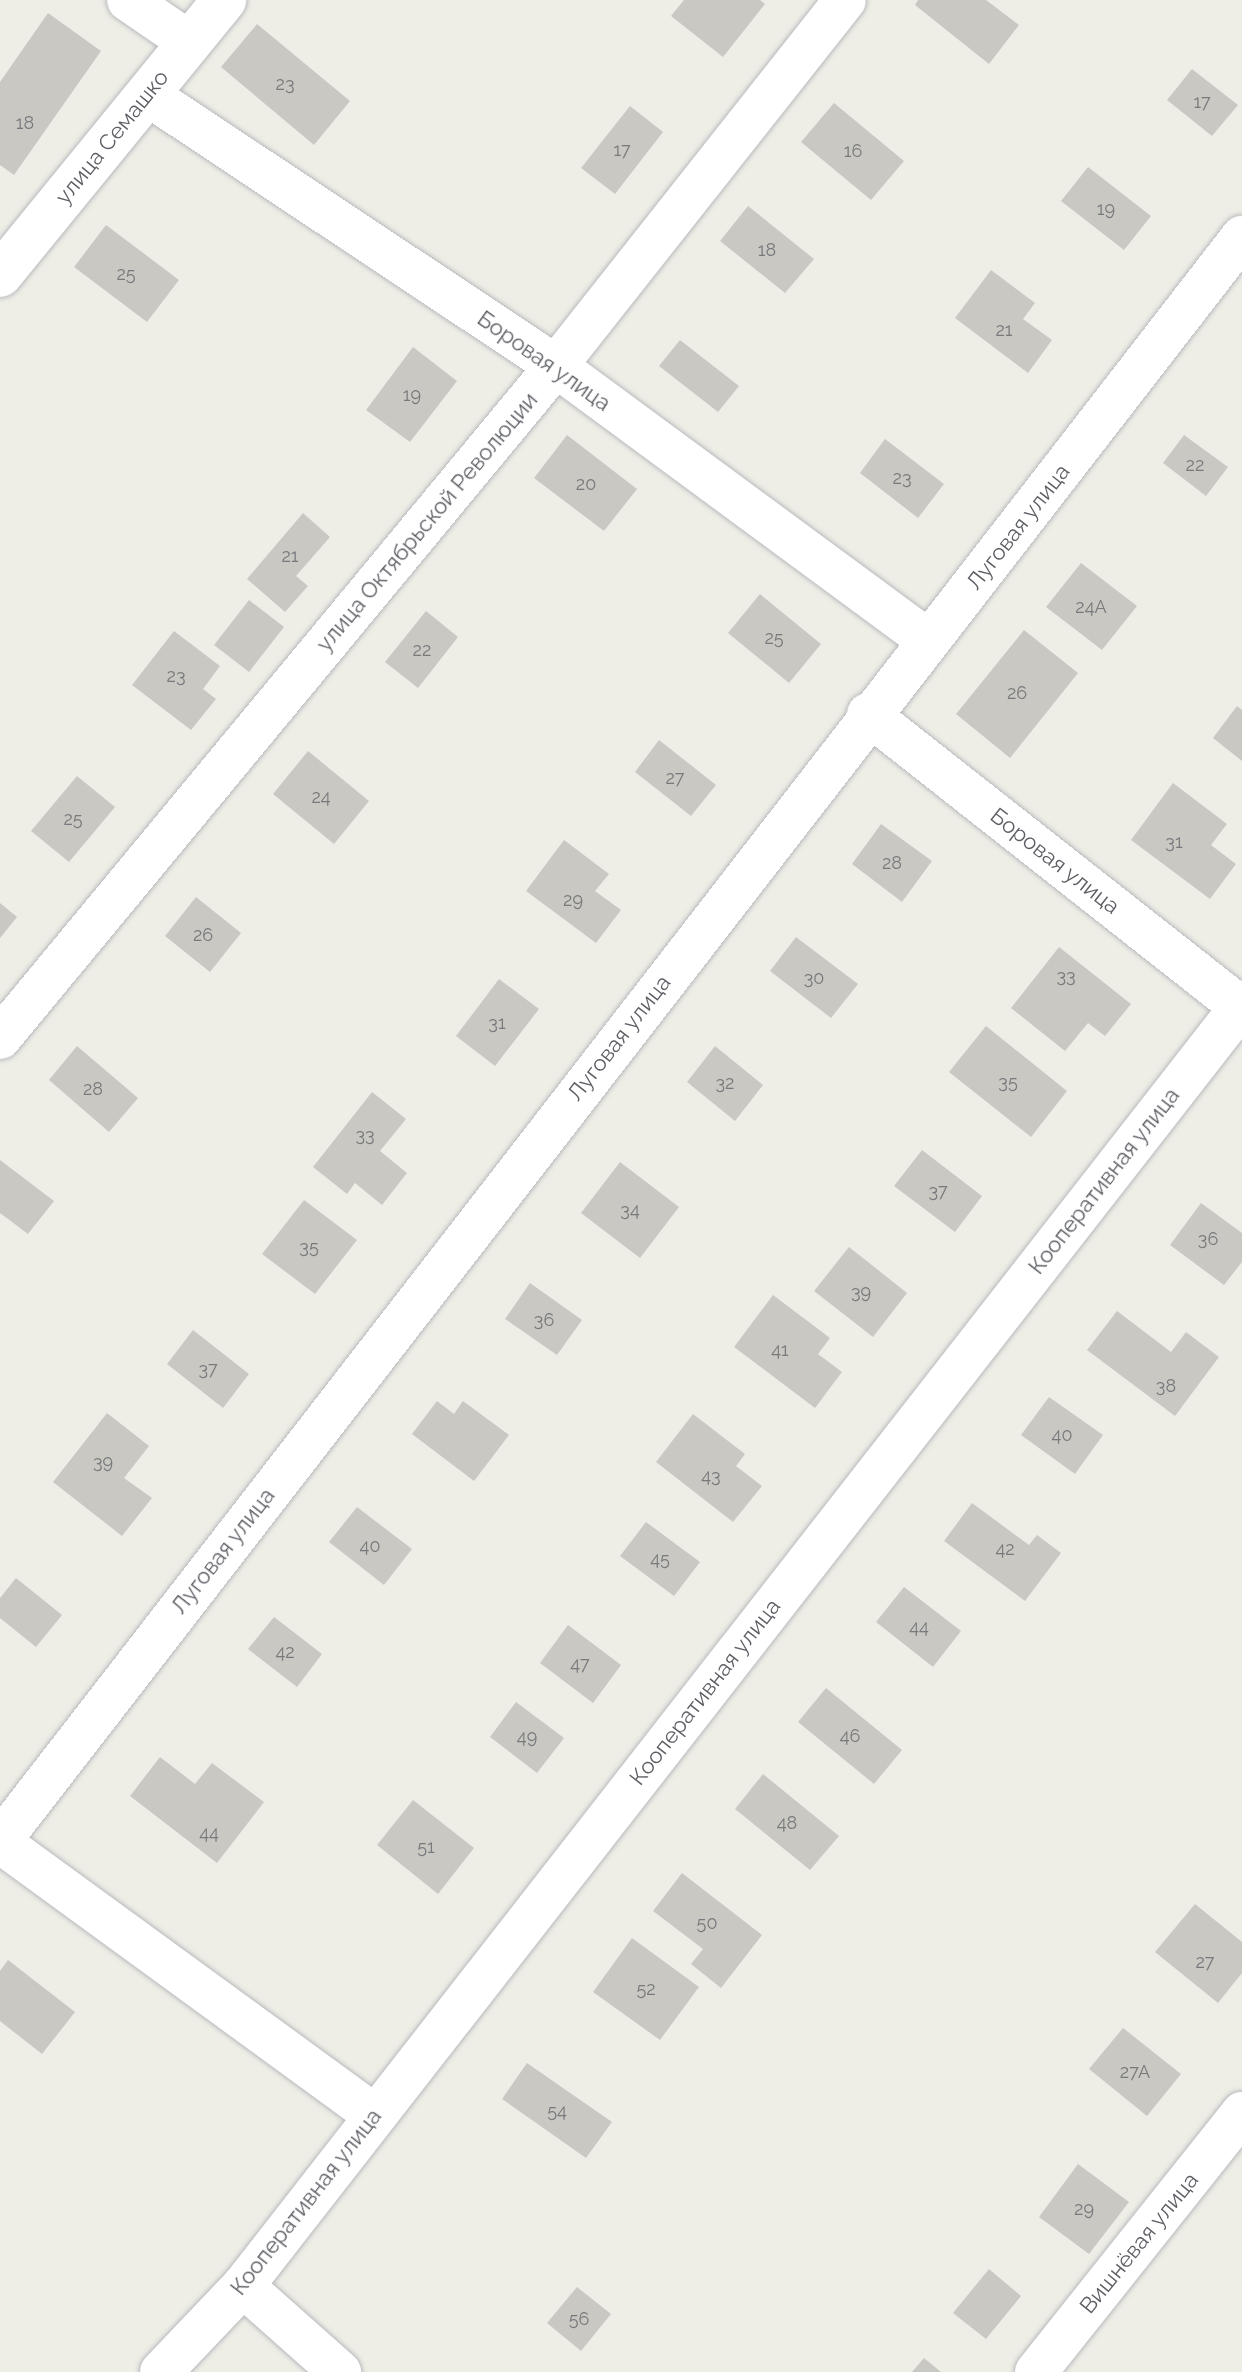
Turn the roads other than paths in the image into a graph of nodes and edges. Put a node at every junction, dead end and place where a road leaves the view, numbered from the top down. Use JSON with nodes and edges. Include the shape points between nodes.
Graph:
{"nodes":[{"id":1,"x":128,"y":0,"type":"edge"},
{"id":2,"x":224,"y":0,"type":"edge"},
{"id":3,"x":845,"y":0,"type":"edge"},
{"id":4,"x":189,"y":42,"type":"junction"},
{"id":5,"x":148,"y":95,"type":"junction"},
{"id":6,"x":1242,"y":237,"type":"edge"},
{"id":7,"x":0,"y":275,"type":"edge"},
{"id":8,"x":556,"y":366,"type":"junction"},
{"id":9,"x":929,"y":641,"type":"junction"},
{"id":10,"x":868,"y":714,"type":"junction"},
{"id":11,"x":1242,"y":1006,"type":"edge"},
{"id":12,"x":0,"y":1038,"type":"edge"},
{"id":13,"x":0,"y":1842,"type":"edge"},
{"id":14,"x":1242,"y":2113,"type":"edge"},
{"id":15,"x":375,"y":2115,"type":"junction"},
{"id":16,"x":243,"y":2286,"type":"junction"},
{"id":17,"x":161,"y":2372,"type":"edge"},
{"id":18,"x":340,"y":2372,"type":"edge"},
{"id":19,"x":1036,"y":2372,"type":"edge"}],
"edges":[{"from":1,"to":4,"type":"street"},
{"from":2,"to":4,"type":"main road","name":"улица Семашко"},
{"from":3,"to":8,"type":"street","name":"улица Октябрьской Революции"},
{"from":4,"to":5,"type":"main road","name":"улица Семашко"},
{"from":5,"to":7,"type":"main road","name":"улица Семашко"},
{"from":5,"to":8,"type":"street","name":"Боровая улица"},
{"from":6,"to":9,"type":"street","name":"Луговая улица"},
{"from":8,"to":9,"type":"street","name":"Боровая улица"},
{"from":8,"to":12,"type":"street","name":"улица Октябрьской Революции"},
{"from":9,"to":10,"type":"street","name":"Луговая улица"},
{"from":10,"to":11,"type":"street","name":"Боровая улица"},
{"from":10,"to":13,"type":"street","name":"Луговая улица"},
{"from":11,"to":15,"type":"street","name":"Кооперативная улица"},
{"from":13,"to":15,"type":"street"},
{"from":14,"to":19,"type":"street","name":"Вишнёвая улица"},
{"from":15,"to":16,"type":"street","name":"Кооперативная улица"},
{"from":16,"to":17,"type":"street","name":"Кооперативная улица"},
{"from":16,"to":18,"type":"street"}]}
